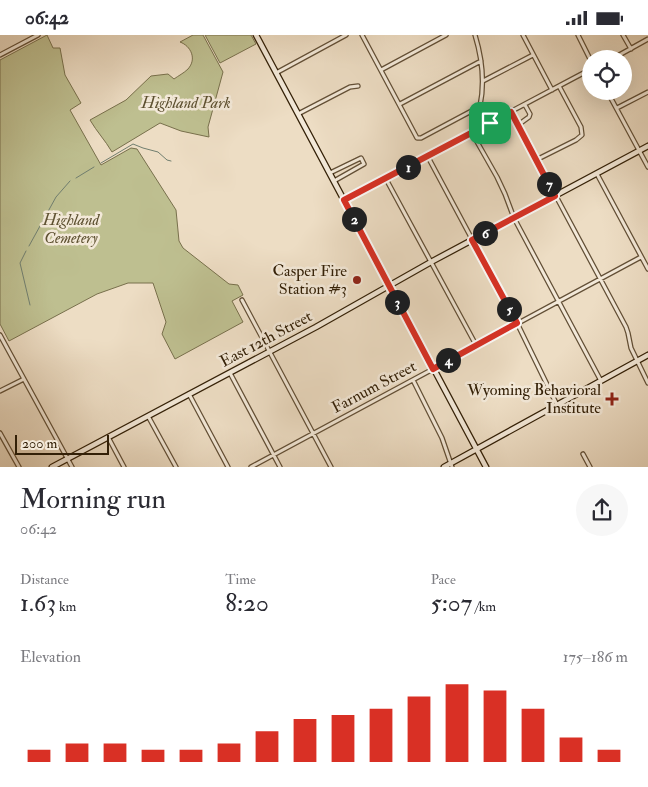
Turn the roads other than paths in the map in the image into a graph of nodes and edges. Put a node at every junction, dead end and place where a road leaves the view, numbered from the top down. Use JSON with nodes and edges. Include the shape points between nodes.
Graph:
{"nodes":[{"id":1,"x":38,"y":35,"type":"edge"},
{"id":2,"x":256,"y":35,"type":"edge"},
{"id":3,"x":346,"y":35,"type":"edge"},
{"id":4,"x":362,"y":35,"type":"edge"},
{"id":5,"x":446,"y":35,"type":"edge"},
{"id":6,"x":475,"y":35,"type":"edge"},
{"id":7,"x":523,"y":35,"type":"edge"},
{"id":8,"x":578,"y":35,"type":"edge"},
{"id":9,"x":623,"y":35,"type":"edge"},
{"id":10,"x":340,"y":36,"type":"edge"},
{"id":11,"x":648,"y":39,"type":"edge"},
{"id":12,"x":0,"y":48,"type":"edge"},
{"id":13,"x":630,"y":49,"type":"joint"},
{"id":14,"x":586,"y":50,"type":"edge"},
{"id":15,"x":1,"y":55,"type":"edge"},
{"id":16,"x":533,"y":55,"type":"junction"},
{"id":17,"x":482,"y":61,"type":"junction"},
{"id":18,"x":381,"y":70,"type":"junction"},
{"id":19,"x":276,"y":73,"type":"junction"},
{"id":20,"x":582,"y":74,"type":"edge"},
{"id":21,"x":482,"y":81,"type":"junction"},
{"id":22,"x":358,"y":86,"type":"dead end"},
{"id":23,"x":560,"y":87,"type":"junction"},
{"id":24,"x":552,"y":91,"type":"junction"},
{"id":25,"x":648,"y":92,"type":"edge"},
{"id":26,"x":612,"y":100,"type":"edge"},
{"id":27,"x":400,"y":104,"type":"junction"},
{"id":28,"x":525,"y":105,"type":"junction"},
{"id":29,"x":479,"y":107,"type":"junction"},
{"id":30,"x":617,"y":108,"type":"junction"},
{"id":31,"x":511,"y":112,"type":"junction"},
{"id":32,"x":298,"y":114,"type":"junction"},
{"id":33,"x":518,"y":125,"type":"junction"},
{"id":34,"x":472,"y":133,"type":"junction"},
{"id":35,"x":648,"y":146,"type":"edge"},
{"id":36,"x":639,"y":151,"type":"junction"},
{"id":37,"x":428,"y":157,"type":"junction"},
{"id":38,"x":536,"y":160,"type":"junction"},
{"id":39,"x":648,"y":167,"type":"edge"},
{"id":40,"x":329,"y":173,"type":"junction"},
{"id":41,"x":597,"y":173,"type":"junction"},
{"id":42,"x":386,"y":179,"type":"junction"},
{"id":43,"x":334,"y":181,"type":"junction"},
{"id":44,"x":555,"y":196,"type":"junction"},
{"id":45,"x":344,"y":200,"type":"junction"},
{"id":46,"x":514,"y":218,"type":"junction"},
{"id":47,"x":472,"y":240,"type":"junction"},
{"id":48,"x":642,"y":257,"type":"junction"},
{"id":49,"x":431,"y":262,"type":"junction"},
{"id":50,"x":648,"y":269,"type":"edge"},
{"id":51,"x":600,"y":279,"type":"junction"},
{"id":52,"x":388,"y":285,"type":"junction"},
{"id":53,"x":242,"y":299,"type":"dead end"},
{"id":54,"x":558,"y":301,"type":"junction"},
{"id":55,"x":517,"y":323,"type":"junction"},
{"id":56,"x":0,"y":335,"type":"edge"},
{"id":57,"x":476,"y":345,"type":"junction"},
{"id":58,"x":269,"y":351,"type":"junction"},
{"id":59,"x":648,"y":355,"type":"edge"},
{"id":60,"x":637,"y":361,"type":"junction"},
{"id":61,"x":433,"y":369,"type":"junction"},
{"id":62,"x":230,"y":372,"type":"junction"},
{"id":63,"x":24,"y":379,"type":"junction"},
{"id":64,"x":413,"y":380,"type":"junction"},
{"id":65,"x":601,"y":381,"type":"junction"},
{"id":66,"x":648,"y":383,"type":"edge"},
{"id":67,"x":0,"y":391,"type":"edge"},
{"id":68,"x":189,"y":394,"type":"junction"},
{"id":69,"x":557,"y":405,"type":"junction"},
{"id":70,"x":148,"y":416,"type":"junction"},
{"id":71,"x":0,"y":433,"type":"edge"},
{"id":72,"x":313,"y":433,"type":"junction"},
{"id":73,"x":108,"y":437,"type":"junction"},
{"id":74,"x":477,"y":449,"type":"junction"},
{"id":75,"x":583,"y":454,"type":"dead end"},
{"id":76,"x":274,"y":455,"type":"junction"},
{"id":77,"x":68,"y":459,"type":"junction"},
{"id":78,"x":451,"y":465,"type":"edge"},
{"id":79,"x":18,"y":467,"type":"edge"},
{"id":80,"x":52,"y":467,"type":"edge"},
{"id":81,"x":72,"y":467,"type":"edge"},
{"id":82,"x":124,"y":467,"type":"edge"},
{"id":83,"x":176,"y":467,"type":"edge"},
{"id":84,"x":228,"y":467,"type":"edge"},
{"id":85,"x":251,"y":467,"type":"edge"},
{"id":86,"x":280,"y":467,"type":"edge"},
{"id":87,"x":331,"y":467,"type":"edge"},
{"id":88,"x":444,"y":467,"type":"edge"},
{"id":89,"x":486,"y":467,"type":"edge"},
{"id":90,"x":590,"y":467,"type":"edge"}],
"edges":[{"from":1,"to":15,"type":"street"},
{"from":2,"to":19,"type":"main road"},
{"from":3,"to":10,"type":"street"},
{"from":4,"to":18,"type":"street"},
{"from":5,"to":18,"type":"street"},
{"from":6,"to":17,"type":"street"},
{"from":7,"to":16,"type":"street"},
{"from":8,"to":14,"type":"street"},
{"from":9,"to":13,"type":"street"},
{"from":10,"to":19,"type":"street"},
{"from":11,"to":13,"type":"street"},
{"from":12,"to":15,"type":"street"},
{"from":16,"to":21,"type":"street"},
{"from":16,"to":24,"type":"street"},
{"from":17,"to":21,"type":"street"},
{"from":17,"to":27,"type":"street"},
{"from":18,"to":27,"type":"street"},
{"from":19,"to":32,"type":"main road"},
{"from":20,"to":23,"type":"street"},
{"from":21,"to":29,"type":"street"},
{"from":22,"to":32,"type":"street"},
{"from":23,"to":24,"type":"street"},
{"from":23,"to":38,"type":"street","via":[[582,135]]},
{"from":24,"to":28,"type":"street"},
{"from":25,"to":30,"type":"street"},
{"from":26,"to":30,"type":"street"},
{"from":27,"to":29,"type":"street","via":[[417,138]]},
{"from":28,"to":31,"type":"street"},
{"from":28,"to":33,"type":"street","via":[[529,117]]},
{"from":29,"to":34,"type":"street"},
{"from":30,"to":36,"type":"street"},
{"from":31,"to":33,"type":"street"},
{"from":31,"to":34,"type":"street"},
{"from":32,"to":40,"type":"main road"},
{"from":33,"to":38,"type":"street"},
{"from":34,"to":37,"type":"street"},
{"from":34,"to":46,"type":"street","via":[[498,177]]},
{"from":35,"to":36,"type":"main road","name":"East 12th Street"},
{"from":36,"to":39,"type":"street"},
{"from":36,"to":41,"type":"main road","name":"East 12th Street"},
{"from":37,"to":42,"type":"street"},
{"from":37,"to":47,"type":"street"},
{"from":38,"to":44,"type":"street"},
{"from":40,"to":43,"type":"main road"},
{"from":40,"to":43,"type":"street","via":[[361,158],[364,164]]},
{"from":41,"to":44,"type":"main road","name":"East 12th Street"},
{"from":41,"to":48,"type":"street"},
{"from":42,"to":45,"type":"street"},
{"from":42,"to":49,"type":"street"},
{"from":43,"to":45,"type":"main road"},
{"from":44,"to":46,"type":"main road","name":"East 12th Street"},
{"from":44,"to":51,"type":"street"},
{"from":45,"to":52,"type":"main road"},
{"from":46,"to":47,"type":"main road","name":"East 12th Street"},
{"from":46,"to":54,"type":"street"},
{"from":47,"to":49,"type":"main road","name":"East 12th Street"},
{"from":47,"to":55,"type":"street"},
{"from":48,"to":50,"type":"street"},
{"from":48,"to":51,"type":"street","name":"Farnum Street"},
{"from":49,"to":52,"type":"main road","name":"East 12th Street"},
{"from":49,"to":57,"type":"street"},
{"from":51,"to":54,"type":"street","name":"Farnum Street"},
{"from":51,"to":60,"type":"street","via":[[628,333],[630,349]]},
{"from":52,"to":58,"type":"main road","name":"East 12th Street"},
{"from":52,"to":61,"type":"main road"},
{"from":53,"to":58,"type":"street"},
{"from":54,"to":55,"type":"street","name":"Farnum Street"},
{"from":54,"to":65,"type":"street"},
{"from":55,"to":57,"type":"street","name":"Farnum Street"},
{"from":55,"to":69,"type":"street"},
{"from":56,"to":63,"type":"street"},
{"from":57,"to":61,"type":"street","name":"Farnum Street"},
{"from":58,"to":62,"type":"main road","name":"East 12th Street"},
{"from":58,"to":72,"type":"street"},
{"from":59,"to":60,"type":"main road"},
{"from":60,"to":65,"type":"main road"},
{"from":60,"to":66,"type":"street"},
{"from":61,"to":64,"type":"street","name":"Farnum Street"},
{"from":61,"to":74,"type":"main road"},
{"from":62,"to":68,"type":"main road","name":"East 12th Street"},
{"from":62,"to":76,"type":"street"},
{"from":63,"to":67,"type":"street"},
{"from":63,"to":77,"type":"street"},
{"from":64,"to":72,"type":"street","name":"Farnum Street"},
{"from":64,"to":78,"type":"street"},
{"from":65,"to":69,"type":"main road"},
{"from":68,"to":70,"type":"main road","name":"East 12th Street"},
{"from":68,"to":84,"type":"street"},
{"from":69,"to":74,"type":"main road"},
{"from":70,"to":73,"type":"main road","name":"East 12th Street"},
{"from":70,"to":83,"type":"street"},
{"from":71,"to":79,"type":"street"},
{"from":72,"to":76,"type":"street","name":"Farnum Street"},
{"from":72,"to":87,"type":"street"},
{"from":73,"to":77,"type":"main road","name":"East 12th Street"},
{"from":73,"to":82,"type":"street"},
{"from":74,"to":78,"type":"main road"},
{"from":74,"to":89,"type":"main road"},
{"from":75,"to":90,"type":"street"},
{"from":76,"to":85,"type":"street","name":"Farnum Street"},
{"from":76,"to":86,"type":"street"},
{"from":77,"to":80,"type":"main road","name":"East 12th Street"},
{"from":77,"to":81,"type":"street"},
{"from":78,"to":88,"type":"main road"}]}
